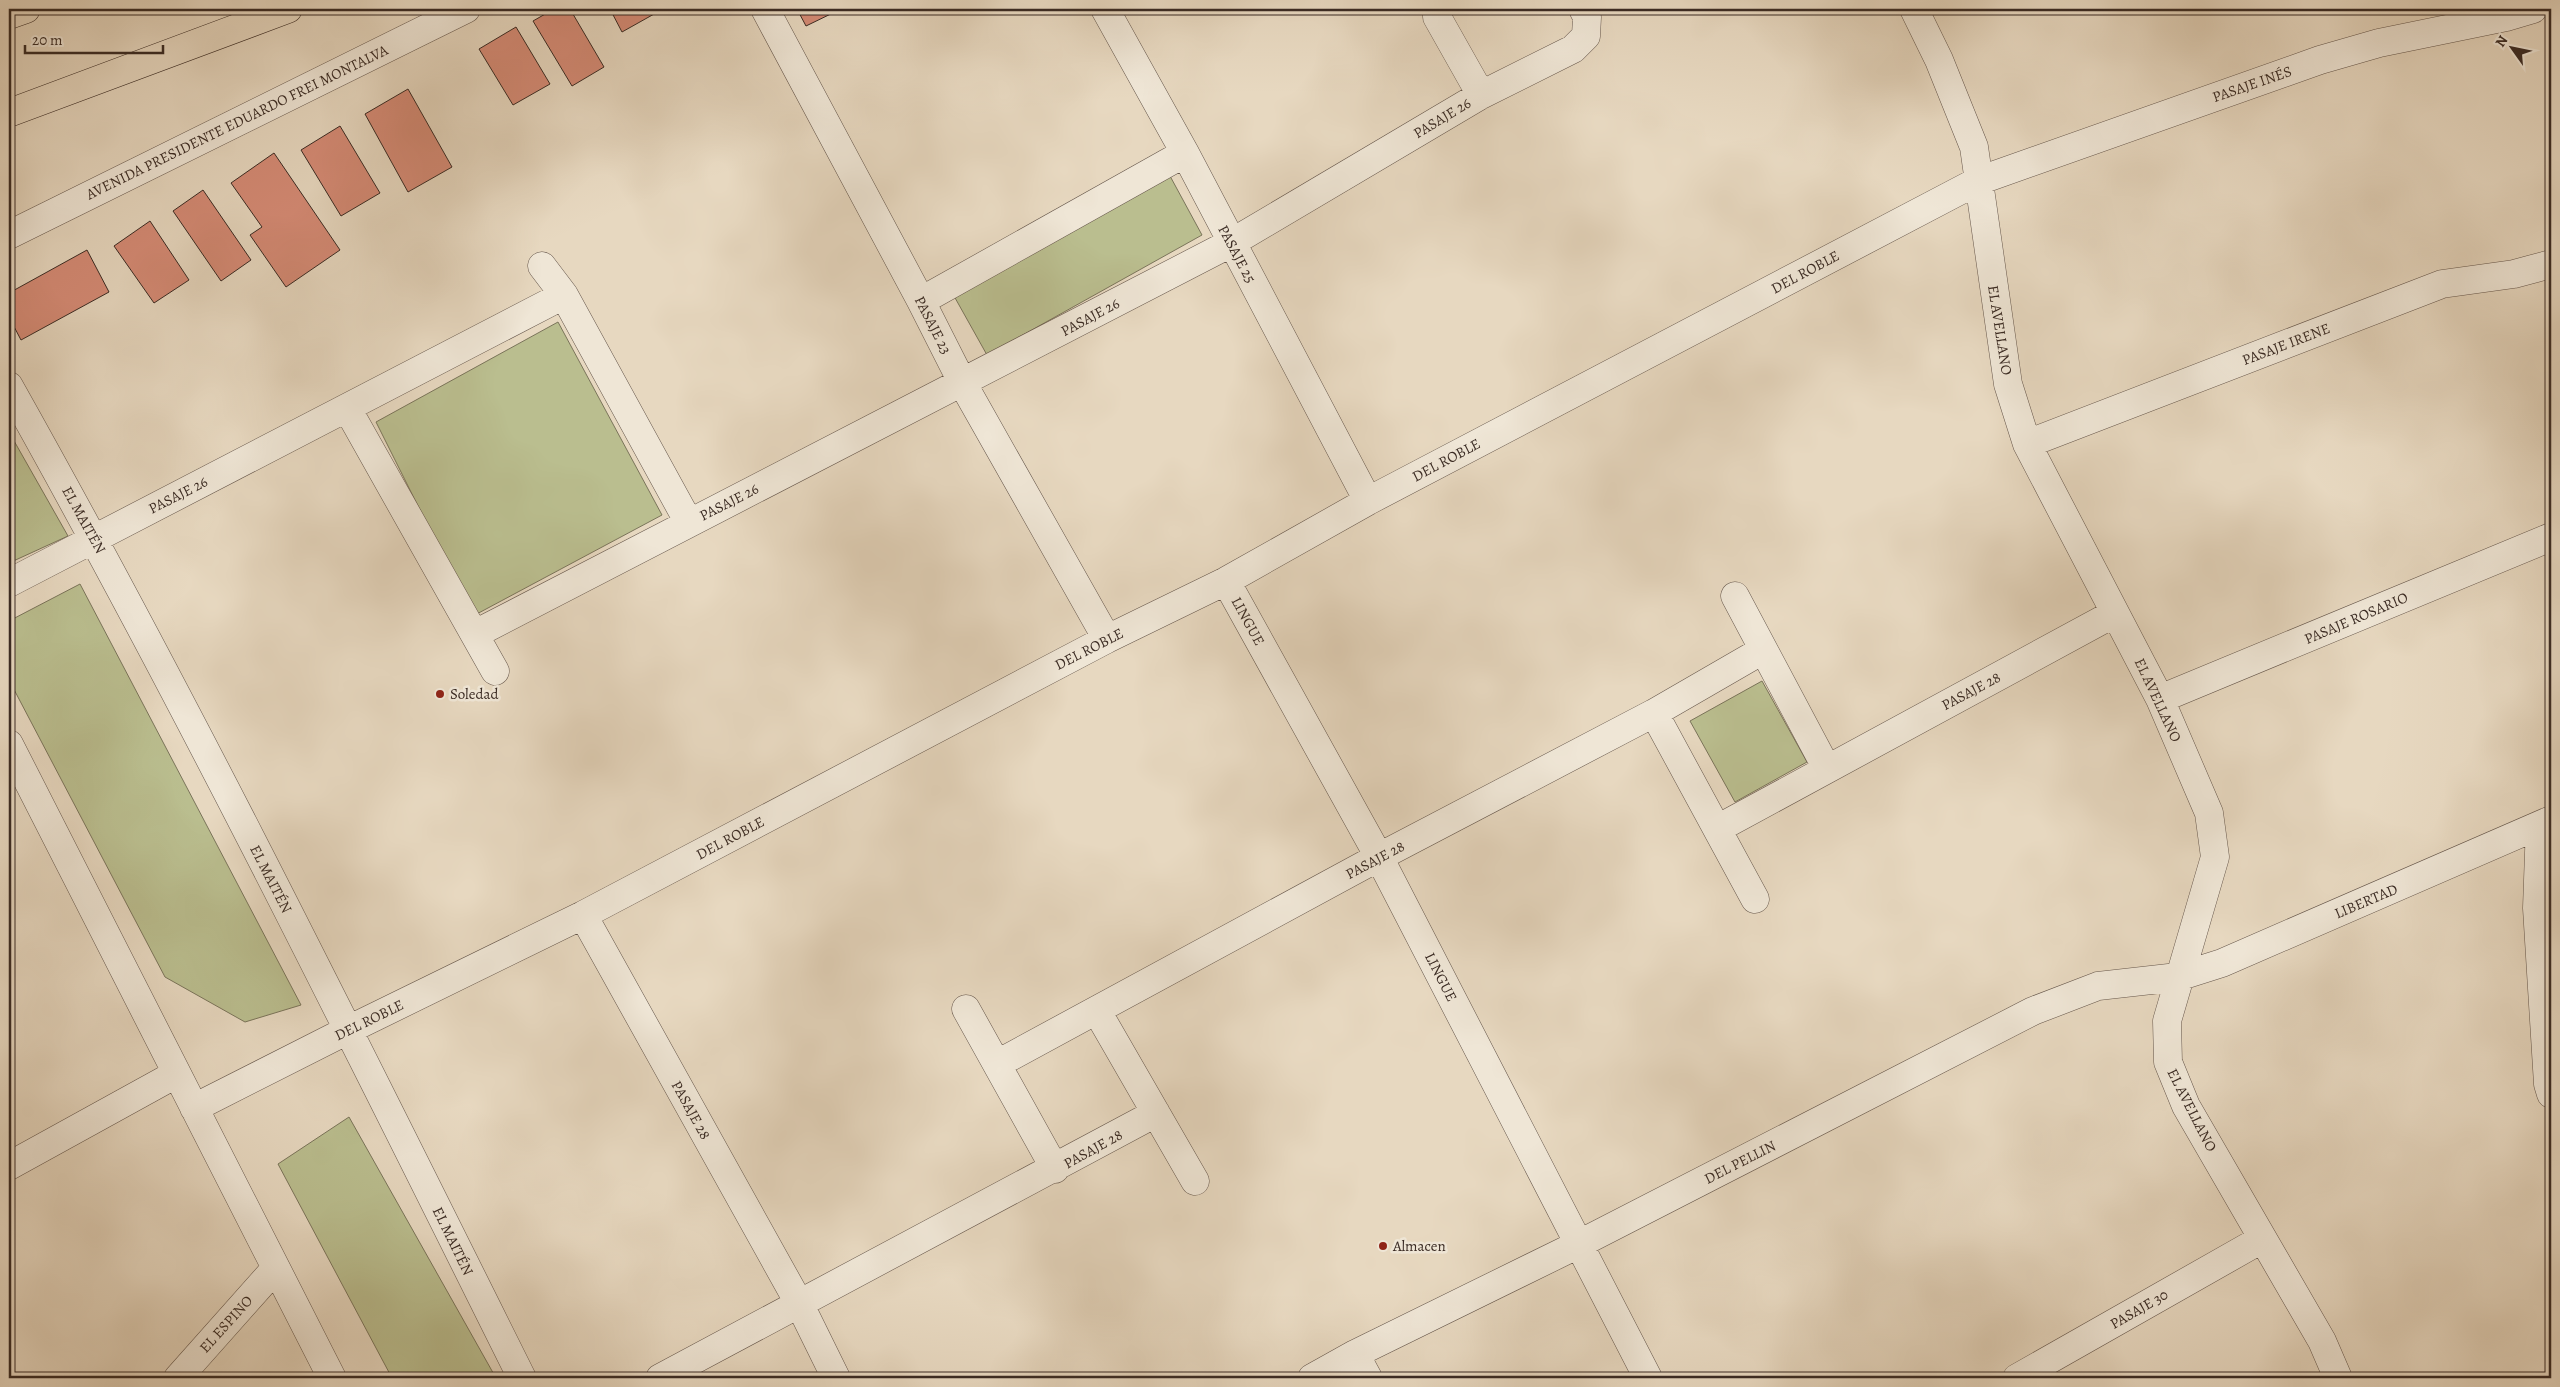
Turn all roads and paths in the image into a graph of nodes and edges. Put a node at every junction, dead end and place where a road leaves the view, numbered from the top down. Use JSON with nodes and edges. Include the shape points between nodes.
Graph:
{"nodes":[{"id":1,"x":26,"y":9,"type":"edge"},
{"id":2,"x":288,"y":9,"type":"edge"},
{"id":3,"x":466,"y":9,"type":"edge"},
{"id":4,"x":765,"y":9,"type":"edge"},
{"id":5,"x":1105,"y":9,"type":"edge"},
{"id":6,"x":1437,"y":9,"type":"edge"},
{"id":7,"x":1583,"y":9,"type":"edge"},
{"id":8,"x":1914,"y":9,"type":"edge"},
{"id":9,"x":2533,"y":9,"type":"edge"},
{"id":10,"x":9,"y":15,"type":"edge"},
{"id":11,"x":1481,"y":95,"type":"junction"},
{"id":12,"x":9,"y":113,"type":"edge"},
{"id":13,"x":1185,"y":153,"type":"junction"},
{"id":14,"x":1978,"y":181,"type":"junction"},
{"id":15,"x":9,"y":235,"type":"edge"},
{"id":16,"x":1231,"y":244,"type":"junction"},
{"id":17,"x":2551,"y":264,"type":"edge"},
{"id":18,"x":542,"y":266,"type":"dead end"},
{"id":19,"x":564,"y":295,"type":"junction"},
{"id":20,"x":922,"y":301,"type":"junction"},
{"id":21,"x":963,"y":384,"type":"junction"},
{"id":22,"x":9,"y":386,"type":"edge"},
{"id":23,"x":347,"y":408,"type":"junction"},
{"id":24,"x":2027,"y":444,"type":"junction"},
{"id":25,"x":1368,"y":501,"type":"junction"},
{"id":26,"x":689,"y":523,"type":"junction"},
{"id":27,"x":2551,"y":537,"type":"edge"},
{"id":28,"x":95,"y":538,"type":"junction"},
{"id":29,"x":1226,"y":581,"type":"junction"},
{"id":30,"x":9,"y":583,"type":"edge"},
{"id":31,"x":1735,"y":596,"type":"dead end"},
{"id":32,"x":2115,"y":613,"type":"junction"},
{"id":33,"x":475,"y":634,"type":"junction"},
{"id":34,"x":1107,"y":639,"type":"junction"},
{"id":35,"x":1763,"y":650,"type":"junction"},
{"id":36,"x":495,"y":671,"type":"dead end"},
{"id":37,"x":2160,"y":699,"type":"junction"},
{"id":38,"x":1654,"y":713,"type":"junction"},
{"id":39,"x":9,"y":744,"type":"edge"},
{"id":40,"x":1827,"y":769,"type":"junction"},
{"id":41,"x":2545,"y":822,"type":"edge"},
{"id":42,"x":1717,"y":829,"type":"junction"},
{"id":43,"x":1379,"y":857,"type":"junction"},
{"id":44,"x":1755,"y":899,"type":"dead end"},
{"id":45,"x":2544,"y":912,"type":"edge"},
{"id":46,"x":583,"y":916,"type":"junction"},
{"id":47,"x":2178,"y":977,"type":"junction"},
{"id":48,"x":966,"y":1009,"type":"dead end"},
{"id":49,"x":1097,"y":1011,"type":"junction"},
{"id":50,"x":348,"y":1030,"type":"junction"},
{"id":51,"x":997,"y":1064,"type":"junction"},
{"id":52,"x":176,"y":1074,"type":"junction"},
{"id":53,"x":2551,"y":1094,"type":"edge"},
{"id":54,"x":194,"y":1108,"type":"junction"},
{"id":55,"x":1156,"y":1114,"type":"junction"},
{"id":56,"x":9,"y":1166,"type":"edge"},
{"id":57,"x":1055,"y":1169,"type":"junction"},
{"id":58,"x":1195,"y":1181,"type":"dead end"},
{"id":59,"x":2262,"y":1239,"type":"junction"},
{"id":60,"x":1579,"y":1244,"type":"junction"},
{"id":61,"x":274,"y":1270,"type":"junction"},
{"id":62,"x":800,"y":1305,"type":"junction"},
{"id":63,"x":1355,"y":1354,"type":"junction"},
{"id":64,"x":178,"y":1378,"type":"edge"},
{"id":65,"x":332,"y":1378,"type":"edge"},
{"id":66,"x":522,"y":1378,"type":"edge"},
{"id":67,"x":660,"y":1378,"type":"edge"},
{"id":68,"x":836,"y":1378,"type":"edge"},
{"id":69,"x":1312,"y":1378,"type":"edge"},
{"id":70,"x":1368,"y":1378,"type":"edge"},
{"id":71,"x":1648,"y":1378,"type":"edge"},
{"id":72,"x":2016,"y":1378,"type":"edge"},
{"id":73,"x":2338,"y":1378,"type":"edge"}],
"edges":[{"from":1,"to":10,"type":"main road"},
{"from":2,"to":12,"type":"main road"},
{"from":3,"to":15,"type":"street","name":"AVENIDA PRESIDENTE EDUARDO FREI MONTALVA"},
{"from":4,"to":20,"type":"street","name":"PASAJE 23"},
{"from":5,"to":13,"type":"street","name":"PASAJE 25"},
{"from":6,"to":11,"type":"street","name":"PASAJE 26","via":[[1437,17]]},
{"from":7,"to":11,"type":"street","name":"PASAJE 26","via":[[1587,17],[1586,36],[1573,49]]},
{"from":8,"to":14,"type":"street","name":"EL AVELLANO","via":[[1939,60],[1974,147]]},
{"from":9,"to":14,"type":"street","name":"PASAJE INÉS","via":[[2379,43],[2320,60]]},
{"from":11,"to":16,"type":"street","name":"PASAJE 26"},
{"from":13,"to":16,"type":"street","name":"PASAJE 25"},
{"from":13,"to":20,"type":"street"},
{"from":14,"to":24,"type":"street","name":"EL AVELLANO","via":[[2008,384]]},
{"from":14,"to":25,"type":"street","name":"DEL ROBLE"},
{"from":16,"to":21,"type":"street","name":"PASAJE 26"},
{"from":16,"to":25,"type":"street","name":"PASAJE 25"},
{"from":17,"to":24,"type":"street","name":"PASAJE IRENE","via":[[2514,274],[2442,284]]},
{"from":18,"to":19,"type":"street","name":"PASAJE 26"},
{"from":19,"to":23,"type":"street","name":"PASAJE 26"},
{"from":19,"to":26,"type":"street","name":"PASAJE 26"},
{"from":20,"to":21,"type":"street","name":"PASAJE 23"},
{"from":21,"to":26,"type":"street","name":"PASAJE 26"},
{"from":21,"to":34,"type":"street","name":"PASAJE 23"},
{"from":22,"to":28,"type":"street","name":"EL MAITÉN"},
{"from":23,"to":28,"type":"street","name":"PASAJE 26"},
{"from":23,"to":33,"type":"street"},
{"from":24,"to":32,"type":"street","name":"EL AVELLANO"},
{"from":25,"to":29,"type":"street","name":"DEL ROBLE"},
{"from":26,"to":33,"type":"street","name":"PASAJE 26"},
{"from":27,"to":37,"type":"street","name":"PASAJE ROSARIO"},
{"from":28,"to":30,"type":"street","name":"PASAJE 26"},
{"from":28,"to":50,"type":"street","name":"EL MAITÉN"},
{"from":29,"to":34,"type":"street","name":"DEL ROBLE"},
{"from":29,"to":43,"type":"street","name":"LINGUE"},
{"from":31,"to":35,"type":"street"},
{"from":32,"to":37,"type":"street","name":"EL AVELLANO"},
{"from":32,"to":40,"type":"street","name":"PASAJE 28"},
{"from":33,"to":36,"type":"street"},
{"from":34,"to":46,"type":"street","name":"DEL ROBLE"},
{"from":35,"to":38,"type":"street","name":"PASAJE 28"},
{"from":35,"to":40,"type":"street"},
{"from":37,"to":47,"type":"street","name":"EL AVELLANO","via":[[2209,813],[2215,857]]},
{"from":38,"to":42,"type":"street"},
{"from":38,"to":43,"type":"street","name":"PASAJE 28"},
{"from":39,"to":52,"type":"street"},
{"from":40,"to":42,"type":"street","name":"PASAJE 28"},
{"from":41,"to":45,"type":"street"},
{"from":41,"to":47,"type":"street","name":"LIBERTAD","via":[[2222,963]]},
{"from":42,"to":44,"type":"street"},
{"from":43,"to":49,"type":"street","name":"PASAJE 28"},
{"from":43,"to":60,"type":"street","name":"LINGUE"},
{"from":45,"to":53,"type":"street","via":[[2548,1084]]},
{"from":46,"to":50,"type":"street","name":"DEL ROBLE"},
{"from":46,"to":62,"type":"street","name":"PASAJE 28"},
{"from":47,"to":59,"type":"street","name":"EL AVELLANO","via":[[2167,1021],[2168,1062],[2186,1106]]},
{"from":47,"to":60,"type":"street","name":"DEL PELLIN","via":[[2098,986],[2033,1011]]},
{"from":48,"to":51,"type":"street","name":"PASAJE 28"},
{"from":49,"to":51,"type":"street","name":"PASAJE 28"},
{"from":49,"to":55,"type":"street"},
{"from":50,"to":54,"type":"street","name":"DEL ROBLE"},
{"from":50,"to":66,"type":"street","name":"EL MAITÉN"},
{"from":51,"to":57,"type":"street","name":"PASAJE 28"},
{"from":52,"to":54,"type":"street"},
{"from":52,"to":56,"type":"street"},
{"from":54,"to":61,"type":"street"},
{"from":55,"to":57,"type":"street","name":"PASAJE 28"},
{"from":55,"to":58,"type":"street"},
{"from":57,"to":62,"type":"street","name":"PASAJE 28"},
{"from":59,"to":72,"type":"street","name":"PASAJE 30"},
{"from":59,"to":73,"type":"street","name":"EL AVELLANO","via":[[2322,1341]]},
{"from":60,"to":63,"type":"street","name":"DEL PELLIN"},
{"from":60,"to":71,"type":"street","name":"LINGUE"},
{"from":61,"to":64,"type":"street","name":"EL ESPINO"},
{"from":61,"to":65,"type":"street"},
{"from":62,"to":67,"type":"street","name":"PASAJE 28"},
{"from":62,"to":68,"type":"street","name":"PASAJE 28"},
{"from":63,"to":69,"type":"street","name":"DEL PELLIN"},
{"from":63,"to":70,"type":"street"}]}
